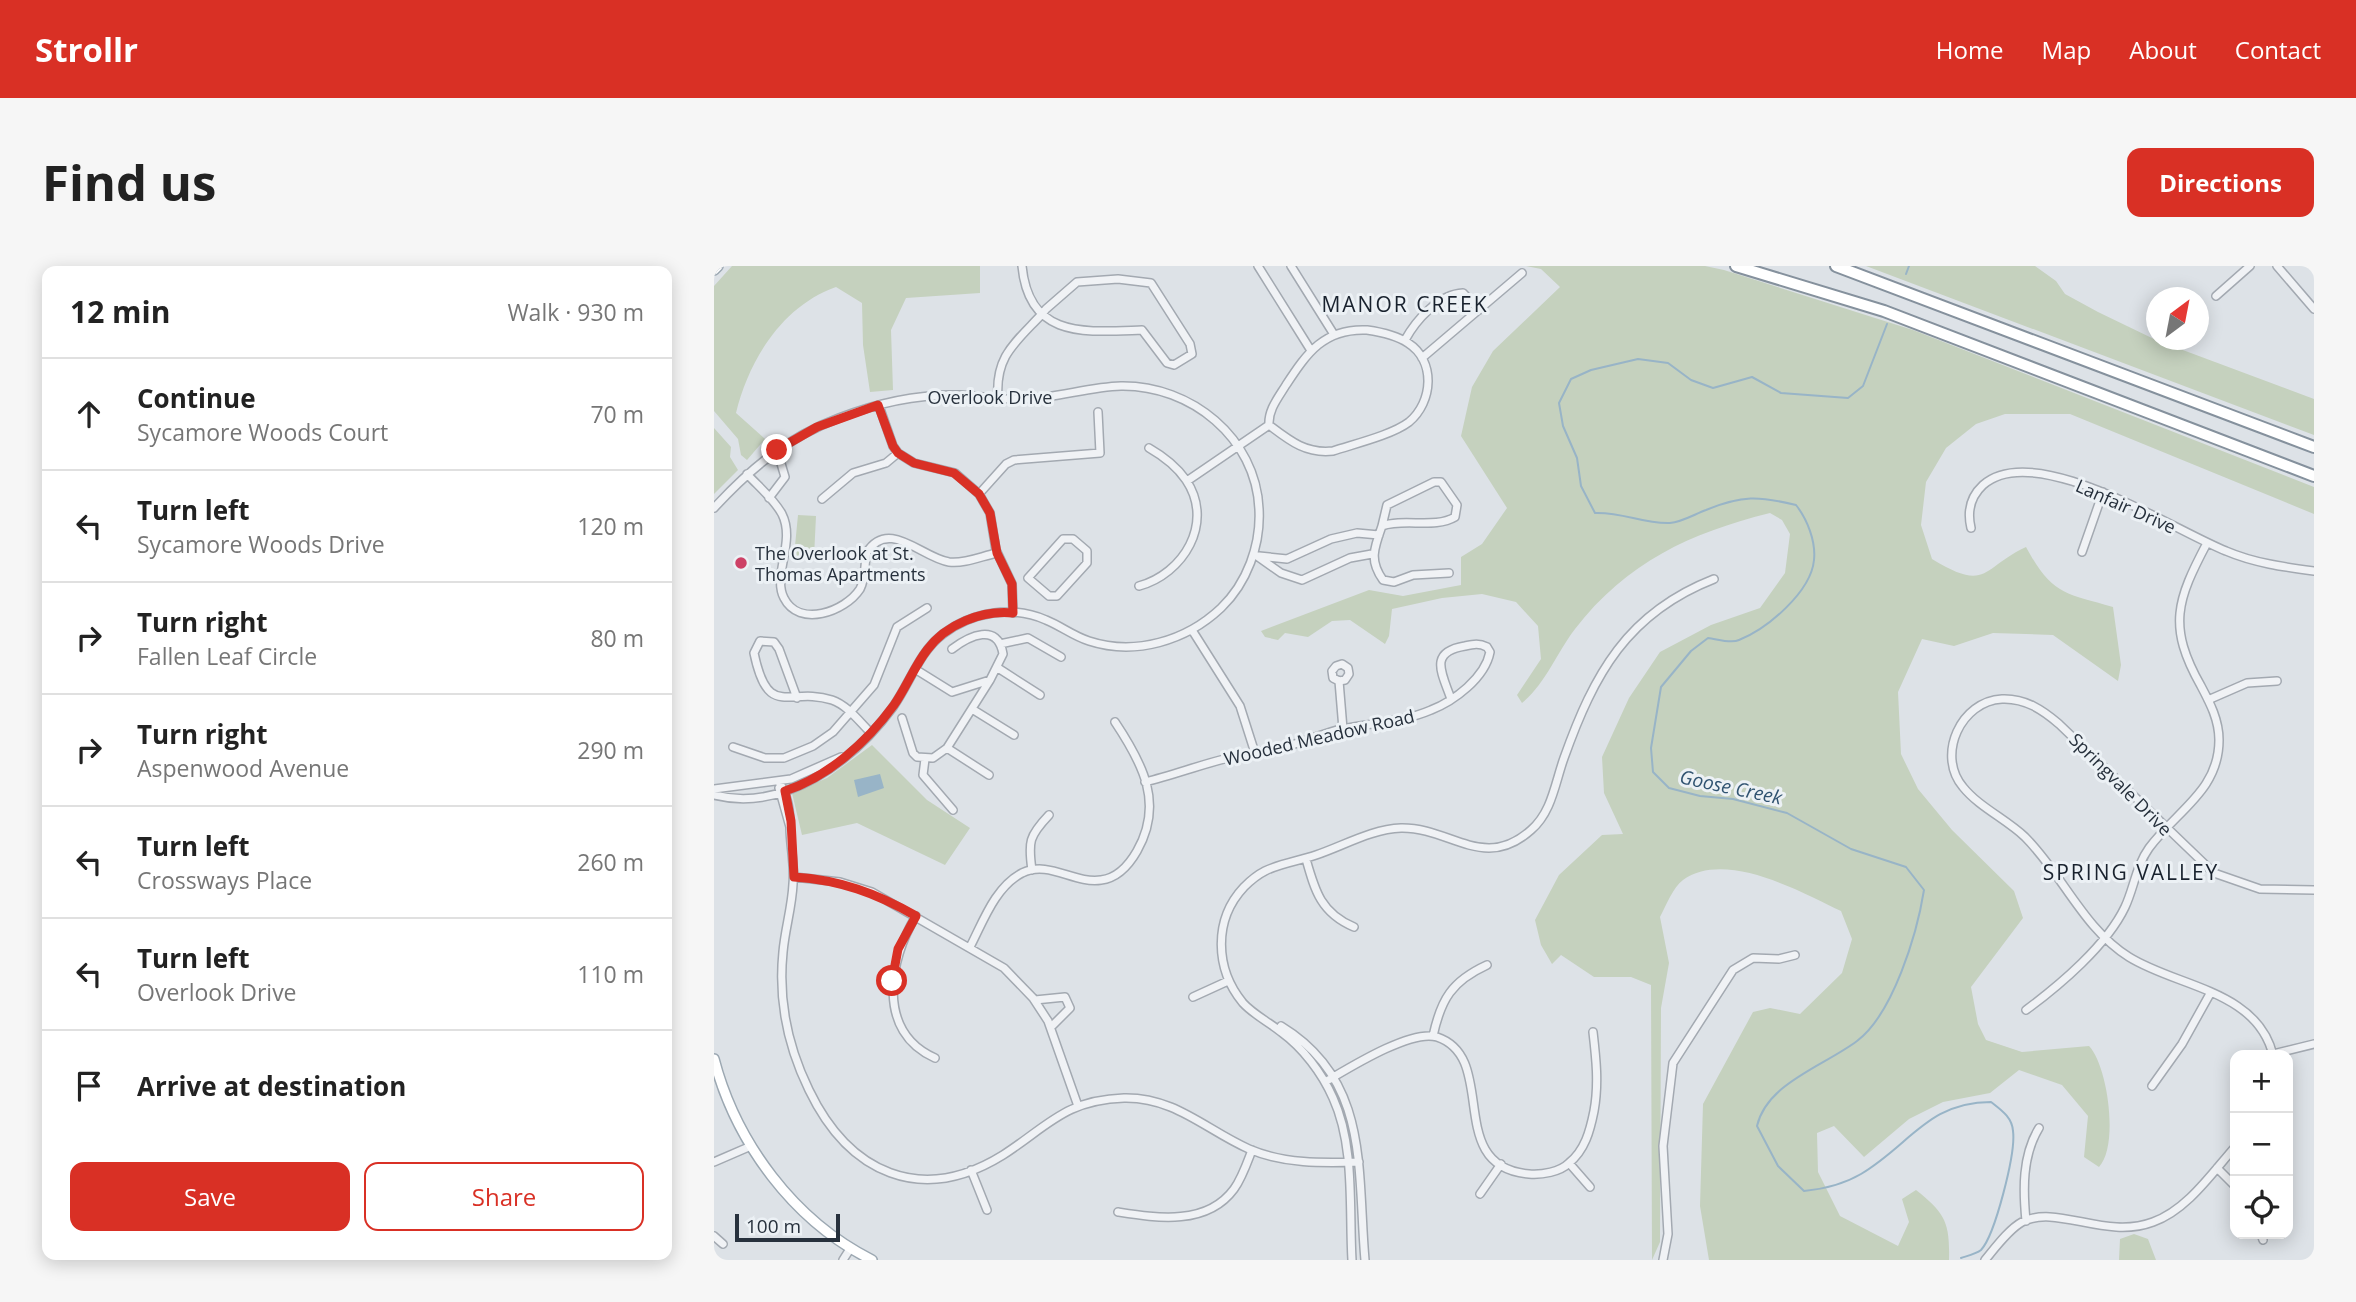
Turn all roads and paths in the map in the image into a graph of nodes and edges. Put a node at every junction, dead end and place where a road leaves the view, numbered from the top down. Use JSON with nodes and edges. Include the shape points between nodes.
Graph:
{"nodes":[{"id":1,"x":718,"y":266,"type":"edge"},
{"id":2,"x":1022,"y":266,"type":"edge"},
{"id":3,"x":1258,"y":266,"type":"edge"},
{"id":4,"x":1291,"y":266,"type":"edge"},
{"id":5,"x":1737,"y":266,"type":"edge"},
{"id":6,"x":1836,"y":266,"type":"edge"},
{"id":7,"x":2250,"y":266,"type":"edge"},
{"id":8,"x":2277,"y":266,"type":"edge"},
{"id":9,"x":714,"y":271,"type":"edge"},
{"id":10,"x":1522,"y":273,"type":"dead end"},
{"id":11,"x":2216,"y":296,"type":"dead end"},
{"id":12,"x":2314,"y":309,"type":"edge"},
{"id":13,"x":1479,"y":310,"type":"junction"},
{"id":14,"x":1042,"y":314,"type":"junction"},
{"id":15,"x":1334,"y":333,"type":"junction"},
{"id":16,"x":1405,"y":340,"type":"junction"},
{"id":17,"x":1310,"y":349,"type":"junction"},
{"id":18,"x":1422,"y":358,"type":"junction"},
{"id":19,"x":998,"y":398,"type":"junction"},
{"id":20,"x":878,"y":405,"type":"junction"},
{"id":21,"x":1098,"y":412,"type":"dead end"},
{"id":22,"x":1269,"y":425,"type":"junction"},
{"id":23,"x":1238,"y":445,"type":"junction"},
{"id":24,"x":1149,"y":447,"type":"dead end"},
{"id":25,"x":2314,"y":447,"type":"edge"},
{"id":26,"x":777,"y":450,"type":"junction"},
{"id":27,"x":898,"y":453,"type":"junction"},
{"id":28,"x":747,"y":474,"type":"junction"},
{"id":29,"x":2314,"y":476,"type":"edge"},
{"id":30,"x":1187,"y":481,"type":"junction"},
{"id":31,"x":2103,"y":492,"type":"junction"},
{"id":32,"x":979,"y":494,"type":"junction"},
{"id":33,"x":769,"y":498,"type":"junction"},
{"id":34,"x":822,"y":499,"type":"dead end"},
{"id":35,"x":714,"y":508,"type":"edge"},
{"id":36,"x":1382,"y":526,"type":"junction"},
{"id":37,"x":1971,"y":528,"type":"dead end"},
{"id":38,"x":1379,"y":535,"type":"junction"},
{"id":39,"x":2207,"y":542,"type":"junction"},
{"id":40,"x":2082,"y":552,"type":"dead end"},
{"id":41,"x":997,"y":553,"type":"junction"},
{"id":42,"x":1373,"y":554,"type":"junction"},
{"id":43,"x":1256,"y":555,"type":"junction"},
{"id":44,"x":1287,"y":559,"type":"junction"},
{"id":45,"x":2314,"y":571,"type":"edge"},
{"id":46,"x":1449,"y":573,"type":"dead end"},
{"id":47,"x":1284,"y":575,"type":"junction"},
{"id":48,"x":1028,"y":578,"type":"junction"},
{"id":49,"x":1714,"y":579,"type":"dead end"},
{"id":50,"x":1012,"y":584,"type":"junction"},
{"id":51,"x":1139,"y":586,"type":"dead end"},
{"id":52,"x":928,"y":608,"type":"dead end"},
{"id":53,"x":1013,"y":613,"type":"junction"},
{"id":54,"x":1192,"y":630,"type":"junction"},
{"id":55,"x":1000,"y":644,"type":"junction"},
{"id":56,"x":952,"y":649,"type":"dead end"},
{"id":57,"x":1061,"y":657,"type":"dead end"},
{"id":58,"x":998,"y":668,"type":"junction"},
{"id":59,"x":915,"y":669,"type":"junction"},
{"id":60,"x":990,"y":680,"type":"junction"},
{"id":61,"x":1339,"y":681,"type":"dead end"},
{"id":62,"x":2277,"y":681,"type":"dead end"},
{"id":63,"x":1040,"y":695,"type":"dead end"},
{"id":64,"x":797,"y":698,"type":"junction"},
{"id":65,"x":1451,"y":699,"type":"junction"},
{"id":66,"x":2208,"y":700,"type":"junction"},
{"id":67,"x":972,"y":709,"type":"junction"},
{"id":68,"x":852,"y":714,"type":"junction"},
{"id":69,"x":902,"y":718,"type":"dead end"},
{"id":70,"x":1115,"y":722,"type":"dead end"},
{"id":71,"x":1343,"y":729,"type":"junction"},
{"id":72,"x":870,"y":732,"type":"junction"},
{"id":73,"x":1014,"y":735,"type":"dead end"},
{"id":74,"x":733,"y":747,"type":"dead end"},
{"id":75,"x":947,"y":748,"type":"junction"},
{"id":76,"x":1255,"y":752,"type":"junction"},
{"id":77,"x":842,"y":757,"type":"junction"},
{"id":78,"x":925,"y":759,"type":"junction"},
{"id":79,"x":989,"y":775,"type":"dead end"},
{"id":80,"x":779,"y":782,"type":"junction"},
{"id":81,"x":1145,"y":782,"type":"junction"},
{"id":82,"x":714,"y":789,"type":"edge"},
{"id":83,"x":782,"y":792,"type":"junction"},
{"id":84,"x":714,"y":794,"type":"edge"},
{"id":85,"x":953,"y":810,"type":"dead end"},
{"id":86,"x":1049,"y":815,"type":"dead end"},
{"id":87,"x":2166,"y":829,"type":"junction"},
{"id":88,"x":1306,"y":859,"type":"junction"},
{"id":89,"x":1031,"y":870,"type":"junction"},
{"id":90,"x":794,"y":877,"type":"junction"},
{"id":91,"x":2314,"y":890,"type":"edge"},
{"id":92,"x":916,"y":916,"type":"junction"},
{"id":93,"x":1354,"y":927,"type":"dead end"},
{"id":94,"x":2103,"y":937,"type":"junction"},
{"id":95,"x":970,"y":947,"type":"junction"},
{"id":96,"x":1795,"y":955,"type":"dead end"},
{"id":97,"x":1487,"y":965,"type":"dead end"},
{"id":98,"x":1228,"y":981,"type":"junction"},
{"id":99,"x":2211,"y":992,"type":"junction"},
{"id":100,"x":1193,"y":997,"type":"dead end"},
{"id":101,"x":1035,"y":1000,"type":"junction"},
{"id":102,"x":2026,"y":1010,"type":"dead end"},
{"id":103,"x":1267,"y":1021,"type":"junction"},
{"id":104,"x":1051,"y":1027,"type":"junction"},
{"id":105,"x":1593,"y":1032,"type":"dead end"},
{"id":106,"x":1433,"y":1036,"type":"junction"},
{"id":107,"x":2314,"y":1044,"type":"edge"},
{"id":108,"x":2271,"y":1050,"type":"edge"},
{"id":109,"x":2292,"y":1050,"type":"edge"},
{"id":110,"x":935,"y":1058,"type":"dead end"},
{"id":111,"x":714,"y":1059,"type":"edge"},
{"id":112,"x":1334,"y":1077,"type":"junction"},
{"id":113,"x":1325,"y":1082,"type":"junction"},
{"id":114,"x":2152,"y":1086,"type":"dead end"},
{"id":115,"x":1078,"y":1106,"type":"junction"},
{"id":116,"x":2039,"y":1128,"type":"dead end"},
{"id":117,"x":751,"y":1146,"type":"junction"},
{"id":118,"x":1252,"y":1150,"type":"junction"},
{"id":119,"x":2230,"y":1153,"type":"edge"},
{"id":120,"x":714,"y":1162,"type":"edge"},
{"id":121,"x":1347,"y":1162,"type":"junction"},
{"id":122,"x":1359,"y":1162,"type":"junction"},
{"id":123,"x":1569,"y":1163,"type":"junction"},
{"id":124,"x":1501,"y":1164,"type":"junction"},
{"id":125,"x":2217,"y":1168,"type":"junction"},
{"id":126,"x":971,"y":1170,"type":"junction"},
{"id":127,"x":2230,"y":1181,"type":"edge"},
{"id":128,"x":1590,"y":1186,"type":"dead end"},
{"id":129,"x":1480,"y":1194,"type":"dead end"},
{"id":130,"x":987,"y":1210,"type":"dead end"},
{"id":131,"x":1118,"y":1212,"type":"dead end"},
{"id":132,"x":2026,"y":1221,"type":"junction"},
{"id":133,"x":714,"y":1236,"type":"edge"},
{"id":134,"x":723,"y":1244,"type":"dead end"},
{"id":135,"x":850,"y":1249,"type":"junction"},
{"id":136,"x":843,"y":1260,"type":"edge"},
{"id":137,"x":872,"y":1260,"type":"edge"},
{"id":138,"x":1352,"y":1260,"type":"edge"},
{"id":139,"x":1365,"y":1260,"type":"edge"},
{"id":140,"x":1663,"y":1260,"type":"edge"},
{"id":141,"x":1985,"y":1260,"type":"edge"}],
"edges":[{"from":1,"to":9,"type":"main road"},
{"from":2,"to":14,"type":"street","via":[[1030,301]]},
{"from":3,"to":17,"type":"street"},
{"from":4,"to":15,"type":"street"},
{"from":5,"to":29,"type":"highway","via":[[1892,314]]},
{"from":6,"to":25,"type":"highway"},
{"from":7,"to":11,"type":"street"},
{"from":8,"to":12,"type":"street"},
{"from":10,"to":13,"type":"street"},
{"from":13,"to":16,"type":"street","via":[[1463,293],[1453,294],[1422,317]]},
{"from":13,"to":18,"type":"street"},
{"from":14,"to":14,"type":"street","via":[[1077,282],[1118,279],[1152,284],[1192,354],[1174,365],[1167,363],[1142,330],[1078,332]]},
{"from":14,"to":19,"type":"street","via":[[1005,353],[997,379]]},
{"from":15,"to":16,"type":"street","via":[[1367,330]]},
{"from":15,"to":17,"type":"street"},
{"from":16,"to":18,"type":"street"},
{"from":17,"to":22,"type":"street","via":[[1273,407]]},
{"from":18,"to":22,"type":"street","via":[[1429,379],[1427,392],[1404,426],[1333,452],[1320,452],[1301,447]]},
{"from":19,"to":20,"type":"street","name":"Overlook Drive","via":[[928,396]]},
{"from":19,"to":23,"type":"street","name":"Overlook Drive","via":[[1044,398],[1107,387],[1148,388],[1201,409]]},
{"from":20,"to":26,"type":"street","name":"Overlook Drive","via":[[817,427]]},
{"from":20,"to":27,"type":"street"},
{"from":21,"to":32,"type":"street","via":[[1100,453],[1014,460]]},
{"from":22,"to":23,"type":"street"},
{"from":23,"to":30,"type":"street"},
{"from":23,"to":43,"type":"street","via":[[1257,489]]},
{"from":24,"to":30,"type":"street"},
{"from":26,"to":28,"type":"street","name":"Overlook Drive"},
{"from":26,"to":33,"type":"street","via":[[785,477]]},
{"from":27,"to":32,"type":"street","via":[[914,463],[954,473]]},
{"from":27,"to":34,"type":"street","via":[[886,463],[853,473]]},
{"from":28,"to":33,"type":"street"},
{"from":28,"to":35,"type":"street","name":"Overlook Drive"},
{"from":30,"to":51,"type":"street","via":[[1196,514],[1190,547],[1170,572]]},
{"from":31,"to":37,"type":"street","name":"Lanfair Drive","via":[[2057,477],[2004,474],[1974,495],[1969,508]]},
{"from":31,"to":39,"type":"street","name":"Lanfair Drive"},
{"from":31,"to":40,"type":"street"},
{"from":32,"to":41,"type":"street","via":[[990,513]]},
{"from":33,"to":41,"type":"street","via":[[782,514],[787,531],[782,593],[800,613],[826,613],[853,597],[864,579],[867,552],[881,539],[895,538],[953,562]]},
{"from":36,"to":36,"type":"street","via":[[1451,520],[1457,505],[1441,482],[1434,482],[1387,505]]},
{"from":36,"to":38,"type":"street"},
{"from":38,"to":42,"type":"street"},
{"from":38,"to":44,"type":"street","via":[[1357,533],[1331,539]]},
{"from":39,"to":45,"type":"street","name":"Lanfair Drive","via":[[2245,558]]},
{"from":39,"to":66,"type":"street","via":[[2183,591],[2178,627],[2187,662]]},
{"from":41,"to":50,"type":"street"},
{"from":42,"to":46,"type":"street","via":[[1373,565],[1388,582]]},
{"from":42,"to":47,"type":"street","via":[[1350,558],[1302,580]]},
{"from":43,"to":44,"type":"street"},
{"from":43,"to":47,"type":"street"},
{"from":43,"to":54,"type":"street","via":[[1236,591]]},
{"from":44,"to":47,"type":"street"},
{"from":48,"to":48,"type":"street","via":[[1063,540],[1073,539],[1087,551],[1087,563],[1057,596],[1045,594]]},
{"from":48,"to":50,"type":"street"},
{"from":49,"to":88,"type":"street","via":[[1658,608],[1618,646],[1592,690],[1546,811],[1524,836],[1482,849],[1432,832],[1399,828]]},
{"from":50,"to":53,"type":"street"},
{"from":52,"to":68,"type":"street","via":[[897,627],[874,685]]},
{"from":53,"to":54,"type":"street","via":[[1037,617],[1087,640],[1120,646],[1158,643]]},
{"from":53,"to":59,"type":"street","via":[[988,614],[954,627],[935,640]]},
{"from":54,"to":76,"type":"street","via":[[1240,706]]},
{"from":55,"to":56,"type":"street","via":[[982,634]]},
{"from":55,"to":57,"type":"street","via":[[1028,638]]},
{"from":55,"to":58,"type":"street","via":[[1003,654]]},
{"from":58,"to":60,"type":"street"},
{"from":58,"to":63,"type":"street"},
{"from":59,"to":60,"type":"street","via":[[951,692]]},
{"from":59,"to":72,"type":"street","via":[[893,707]]},
{"from":60,"to":67,"type":"street"},
{"from":61,"to":71,"type":"street"},
{"from":62,"to":66,"type":"street","via":[[2248,683]]},
{"from":64,"to":64,"type":"street","via":[[773,694],[764,685],[754,653],[760,641],[774,642],[779,649]]},
{"from":64,"to":68,"type":"street","via":[[830,699]]},
{"from":65,"to":65,"type":"street","name":"Wooded Meadow Road","via":[[1485,666],[1488,647],[1478,643],[1443,654],[1440,668]]},
{"from":65,"to":71,"type":"street","name":"Wooded Meadow Road","via":[[1409,719]]},
{"from":66,"to":87,"type":"street","via":[[2219,733],[2215,769],[2205,788]]},
{"from":67,"to":73,"type":"street"},
{"from":67,"to":75,"type":"street"},
{"from":68,"to":72,"type":"street"},
{"from":68,"to":74,"type":"street","via":[[813,746],[791,756],[765,758]]},
{"from":69,"to":78,"type":"street","via":[[913,753]]},
{"from":70,"to":81,"type":"street"},
{"from":71,"to":76,"type":"street","name":"Wooded Meadow Road"},
{"from":72,"to":77,"type":"street"},
{"from":75,"to":78,"type":"street"},
{"from":75,"to":79,"type":"street"},
{"from":76,"to":81,"type":"street","name":"Wooded Meadow Road"},
{"from":77,"to":80,"type":"street"},
{"from":77,"to":83,"type":"street","via":[[830,770]]},
{"from":78,"to":85,"type":"street","via":[[923,775]]},
{"from":80,"to":82,"type":"street"},
{"from":80,"to":83,"type":"street"},
{"from":81,"to":89,"type":"street","via":[[1151,804],[1149,828],[1122,871],[1095,881]]},
{"from":83,"to":84,"type":"street","via":[[742,797]]},
{"from":83,"to":90,"type":"street"},
{"from":86,"to":89,"type":"street","via":[[1030,840]]},
{"from":87,"to":91,"type":"street","name":"Springvale Drive","via":[[2203,865],[2229,880],[2260,888]]},
{"from":87,"to":94,"type":"street","via":[[2148,850],[2125,906]]},
{"from":87,"to":94,"type":"street","name":"Springvale Drive","via":[[2036,707],[1997,700],[1979,706],[1958,728],[1952,764],[1959,782],[2024,836]]},
{"from":88,"to":93,"type":"street","via":[[1329,914]]},
{"from":88,"to":98,"type":"street","via":[[1257,876],[1233,902],[1221,940]]},
{"from":89,"to":95,"type":"street","via":[[1004,886]]},
{"from":90,"to":92,"type":"street","via":[[856,887]]},
{"from":90,"to":126,"type":"street","via":[[783,952],[785,1018],[794,1055],[824,1117],[859,1156],[890,1174],[929,1180]]},
{"from":92,"to":95,"type":"street"},
{"from":92,"to":110,"type":"street","via":[[898,949],[893,995],[908,1039]]},
{"from":94,"to":99,"type":"street","via":[[2142,964]]},
{"from":94,"to":102,"type":"street"},
{"from":95,"to":101,"type":"street","via":[[1004,968]]},
{"from":96,"to":140,"type":"street","via":[[1753,958],[1733,970],[1673,1063],[1663,1146],[1668,1234]]},
{"from":97,"to":106,"type":"street","via":[[1455,984],[1439,1009]]},
{"from":98,"to":100,"type":"street"},
{"from":98,"to":103,"type":"street","via":[[1250,1009]]},
{"from":99,"to":108,"type":"street","via":[[2249,1016]]},
{"from":99,"to":114,"type":"street"},
{"from":101,"to":104,"type":"street"},
{"from":101,"to":104,"type":"street","via":[[1065,997],[1070,1008]]},
{"from":103,"to":112,"type":"street","via":[[1300,1039]]},
{"from":103,"to":113,"type":"street","via":[[1301,1050]]},
{"from":104,"to":115,"type":"street"},
{"from":105,"to":123,"type":"street","via":[[1595,1106],[1584,1144]]},
{"from":106,"to":112,"type":"street","via":[[1407,1039]]},
{"from":106,"to":124,"type":"street","via":[[1462,1057],[1478,1136]]},
{"from":107,"to":109,"type":"street"},
{"from":111,"to":117,"type":"main road"},
{"from":112,"to":113,"type":"street"},
{"from":112,"to":122,"type":"street","via":[[1353,1120]]},
{"from":113,"to":121,"type":"street","via":[[1339,1112]]},
{"from":115,"to":118,"type":"street","via":[[1128,1098],[1161,1103],[1196,1117]]},
{"from":115,"to":126,"type":"street","via":[[1045,1122],[1003,1155]]},
{"from":116,"to":132,"type":"street","via":[[2025,1175]]},
{"from":117,"to":120,"type":"street"},
{"from":117,"to":135,"type":"main road","via":[[806,1215]]},
{"from":118,"to":121,"type":"street","via":[[1296,1161]]},
{"from":118,"to":131,"type":"street","via":[[1234,1189],[1211,1209],[1183,1217]]},
{"from":119,"to":125,"type":"street"},
{"from":121,"to":122,"type":"street"},
{"from":121,"to":138,"type":"street"},
{"from":122,"to":139,"type":"street"},
{"from":123,"to":124,"type":"street","via":[[1539,1175]]},
{"from":123,"to":128,"type":"street"},
{"from":124,"to":129,"type":"street"},
{"from":125,"to":127,"type":"street"},
{"from":125,"to":132,"type":"street","via":[[2174,1210],[2138,1227],[2095,1226],[2047,1216]]},
{"from":126,"to":130,"type":"street"},
{"from":132,"to":141,"type":"street"},
{"from":133,"to":134,"type":"street"},
{"from":135,"to":136,"type":"street"},
{"from":135,"to":137,"type":"main road"}]}
